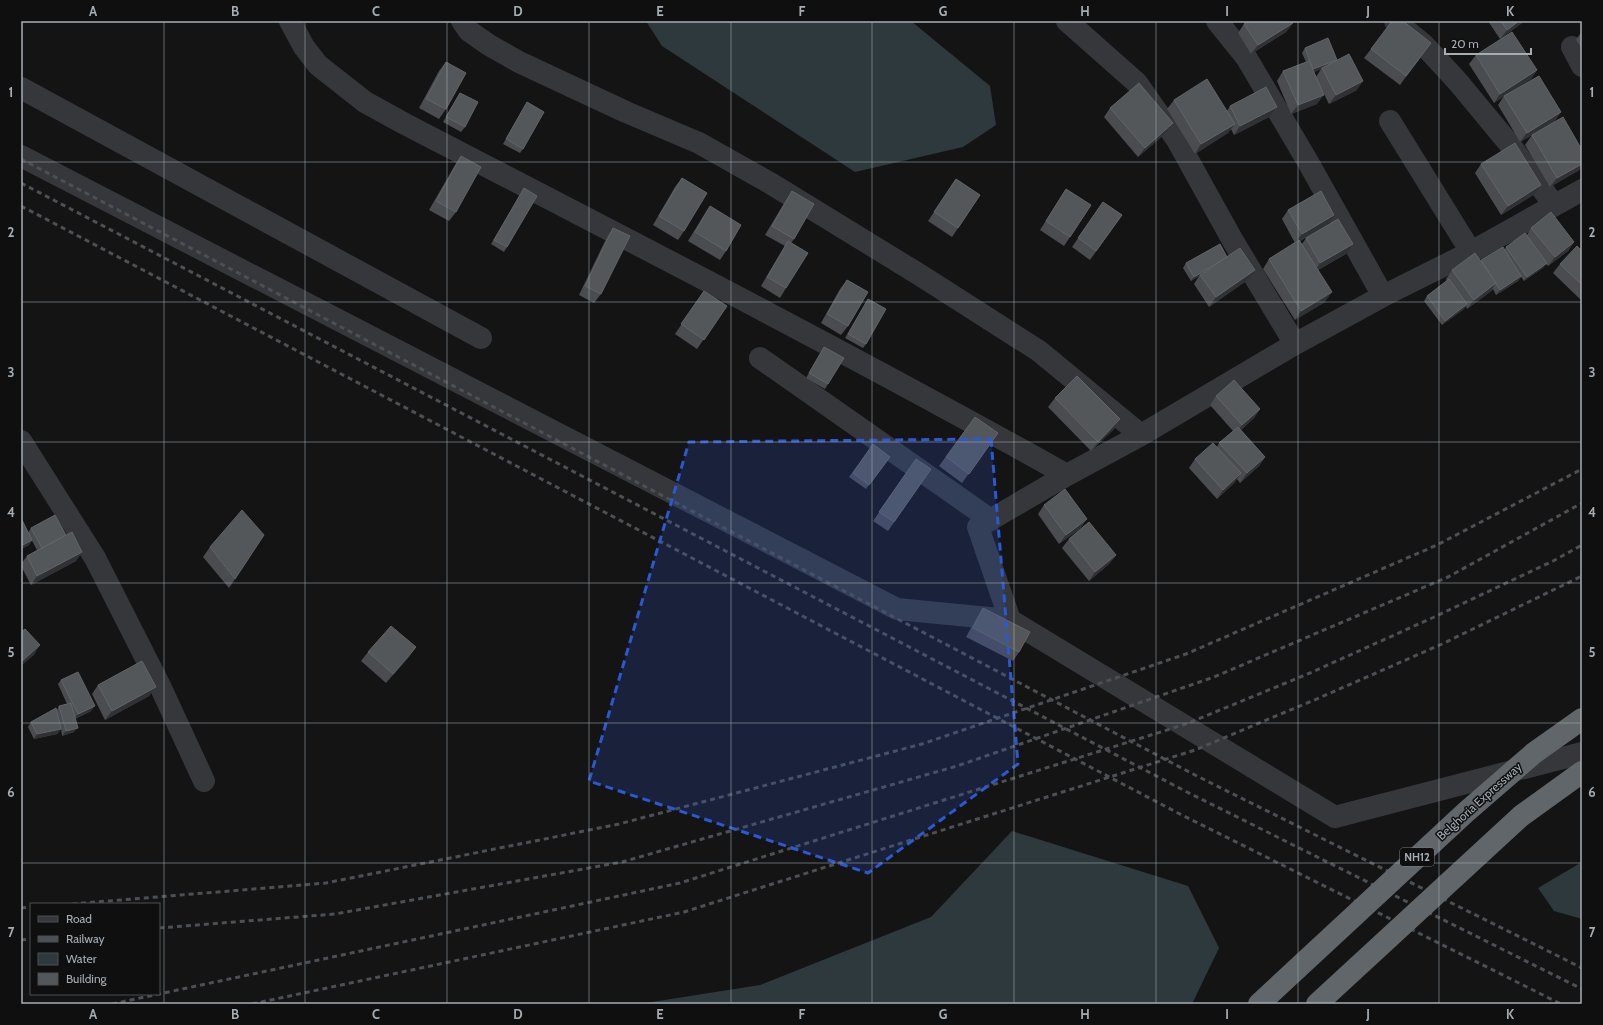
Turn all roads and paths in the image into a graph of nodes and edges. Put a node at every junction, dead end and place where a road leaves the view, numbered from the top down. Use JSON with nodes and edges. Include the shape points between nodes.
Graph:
{"nodes":[{"id":1,"x":290,"y":21,"type":"edge"},
{"id":2,"x":462,"y":21,"type":"edge"},
{"id":3,"x":1067,"y":21,"type":"edge"},
{"id":4,"x":1217,"y":21,"type":"edge"},
{"id":5,"x":1395,"y":21,"type":"edge"},
{"id":6,"x":21,"y":88,"type":"edge"},
{"id":7,"x":1390,"y":121,"type":"dead end"},
{"id":8,"x":21,"y":156,"type":"edge"},
{"id":9,"x":1582,"y":190,"type":"edge"},
{"id":10,"x":1554,"y":205,"type":"junction"},
{"id":11,"x":1470,"y":252,"type":"junction"},
{"id":12,"x":1383,"y":296,"type":"junction"},
{"id":13,"x":481,"y":338,"type":"dead end"},
{"id":14,"x":1295,"y":344,"type":"junction"},
{"id":15,"x":760,"y":358,"type":"dead end"},
{"id":16,"x":1141,"y":435,"type":"junction"},
{"id":17,"x":21,"y":441,"type":"edge"},
{"id":18,"x":1067,"y":475,"type":"junction"},
{"id":19,"x":991,"y":520,"type":"junction"},
{"id":20,"x":1010,"y":620,"type":"junction"},
{"id":21,"x":1582,"y":719,"type":"edge"},
{"id":22,"x":1582,"y":753,"type":"edge"},
{"id":23,"x":1582,"y":772,"type":"edge"},
{"id":24,"x":204,"y":780,"type":"dead end"},
{"id":25,"x":1259,"y":1004,"type":"edge"},
{"id":26,"x":1317,"y":1004,"type":"edge"}],
"edges":[{"from":1,"to":18,"type":"street","via":[[304,47],[318,65],[365,102],[719,287]]},
{"from":2,"to":16,"type":"street","via":[[469,31],[519,62],[699,143],[770,183],[1039,351]]},
{"from":3,"to":14,"type":"street","via":[[1137,83],[1177,140],[1233,241]]},
{"from":4,"to":12,"type":"street","via":[[1246,57]]},
{"from":5,"to":10,"type":"street","via":[[1424,45],[1458,82],[1511,146]]},
{"from":6,"to":13,"type":"street"},
{"from":7,"to":11,"type":"street"},
{"from":8,"to":20,"type":"street","via":[[897,608]]},
{"from":9,"to":10,"type":"street"},
{"from":10,"to":11,"type":"street"},
{"from":11,"to":12,"type":"street"},
{"from":12,"to":14,"type":"street"},
{"from":14,"to":16,"type":"street"},
{"from":15,"to":19,"type":"street"},
{"from":16,"to":18,"type":"street"},
{"from":17,"to":24,"type":"street","via":[[95,558]]},
{"from":18,"to":19,"type":"street"},
{"from":19,"to":20,"type":"street","via":[[978,527]]},
{"from":20,"to":22,"type":"street","via":[[1335,817]]},
{"from":21,"to":25,"type":"highway","name":"Belghoria Expressway","number":"NH12","bridge":true,"via":[[1534,753],[1466,812]]},
{"from":23,"to":26,"type":"highway","bridge":true,"via":[[1521,816]]}]}
